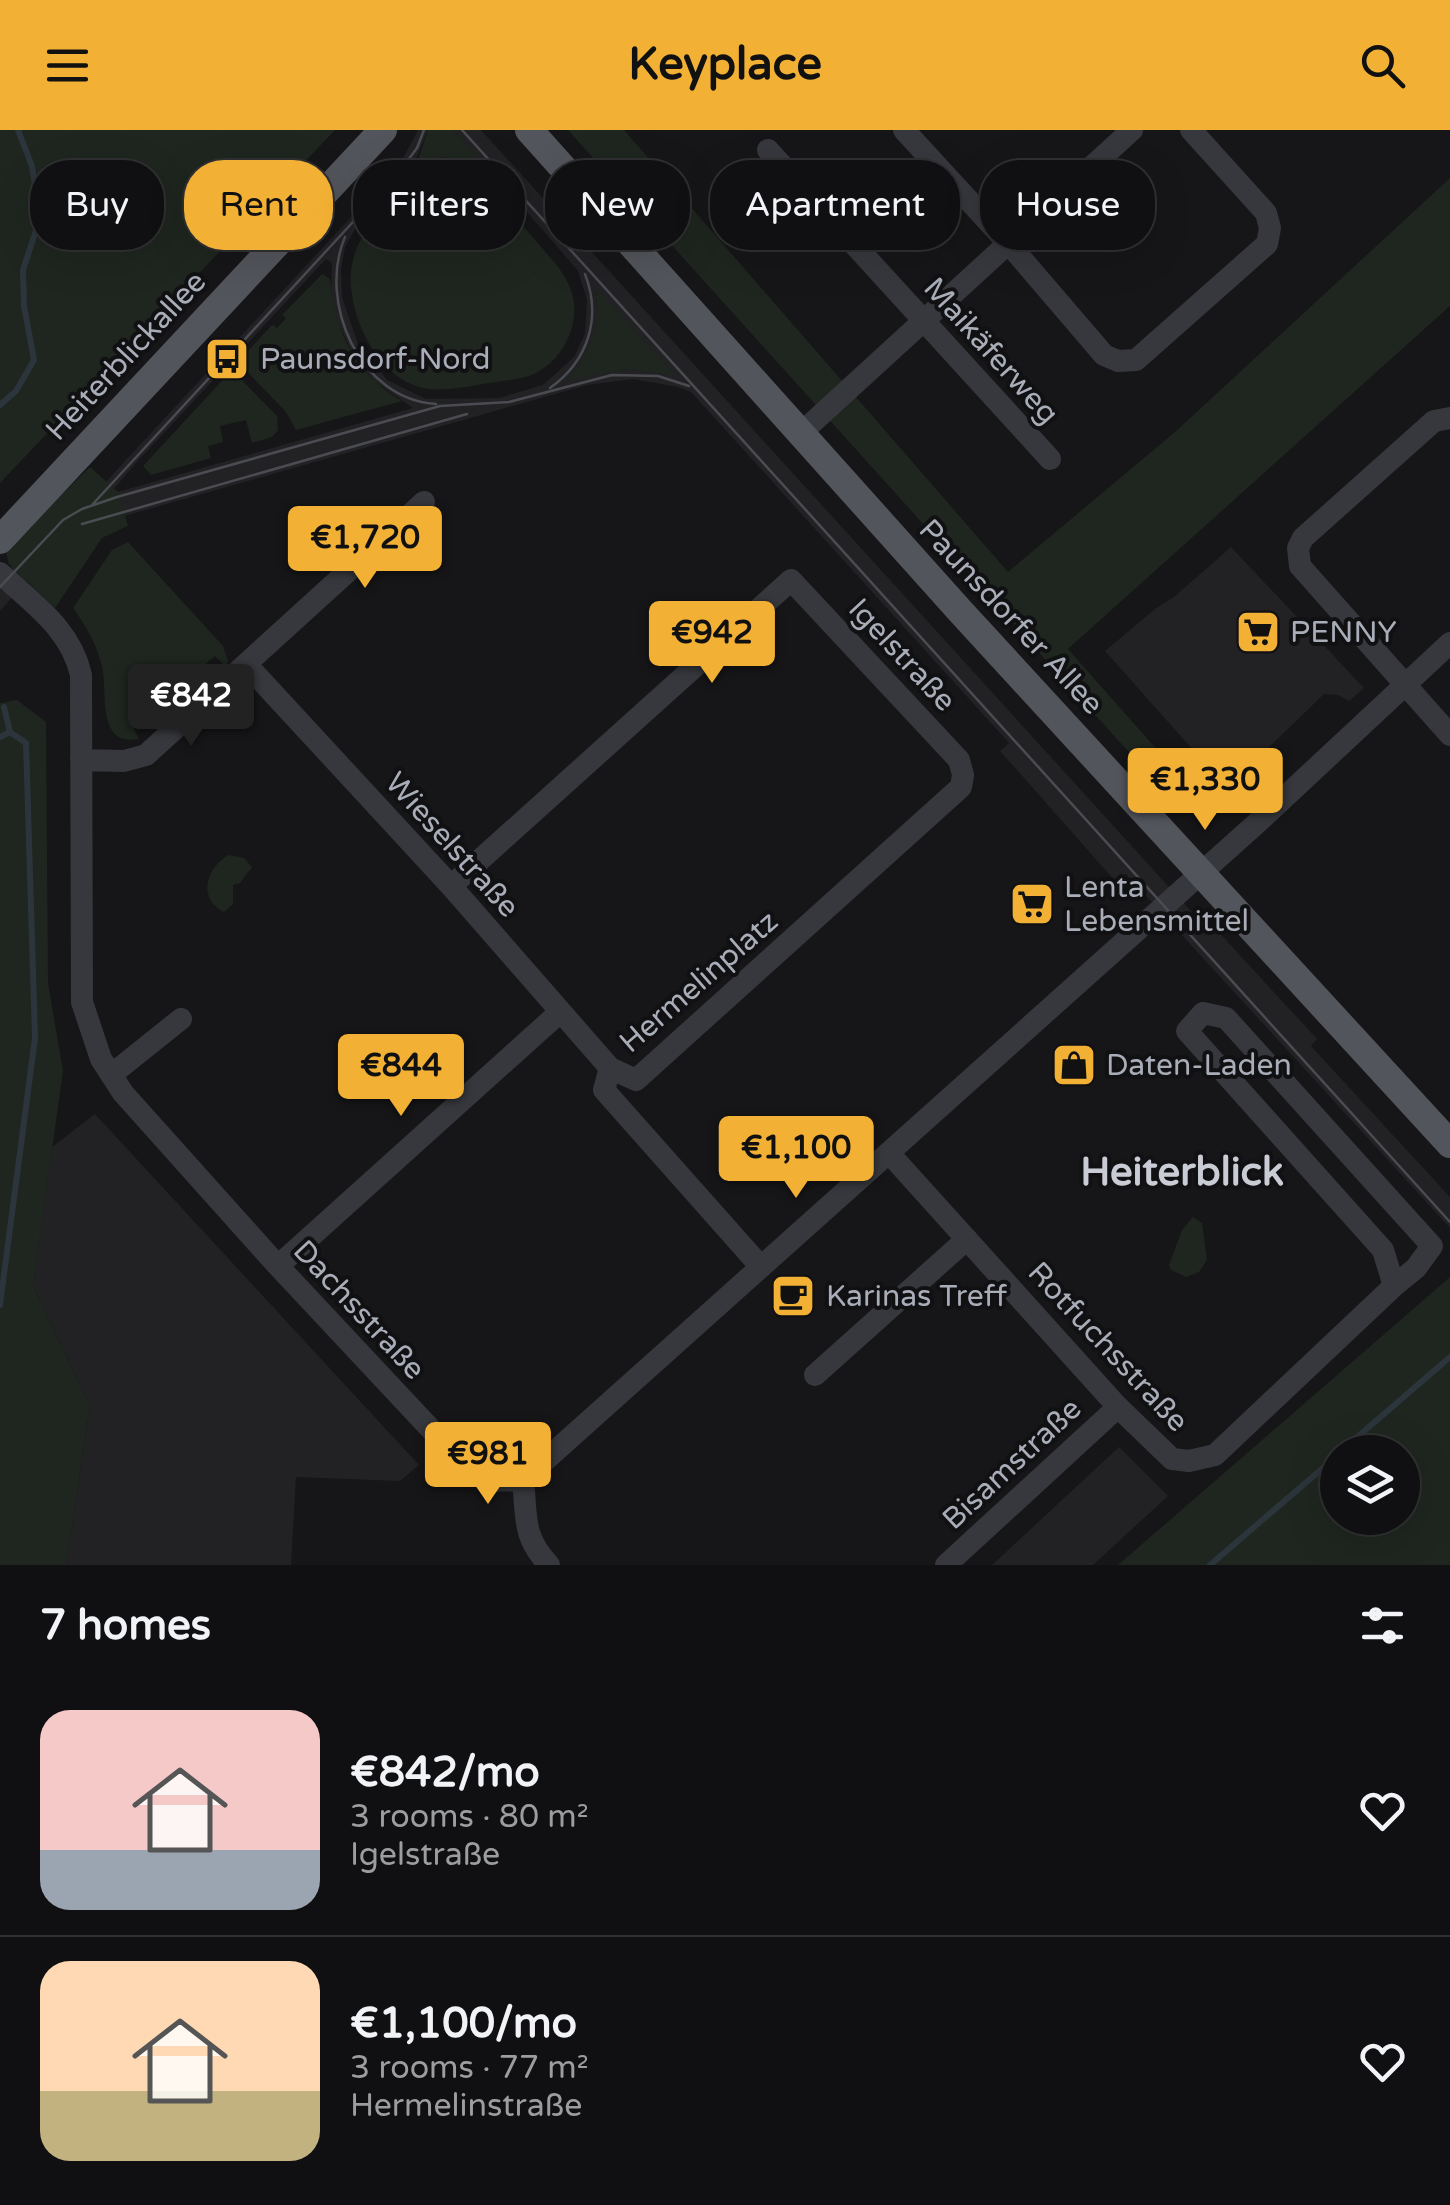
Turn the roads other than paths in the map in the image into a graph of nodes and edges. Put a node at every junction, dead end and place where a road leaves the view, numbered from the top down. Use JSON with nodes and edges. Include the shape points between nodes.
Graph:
{"nodes":[{"id":1,"x":383,"y":130,"type":"edge"},
{"id":2,"x":529,"y":130,"type":"edge"},
{"id":3,"x":904,"y":130,"type":"edge"},
{"id":4,"x":1132,"y":130,"type":"edge"},
{"id":5,"x":1191,"y":130,"type":"edge"},
{"id":6,"x":768,"y":150,"type":"dead end"},
{"id":7,"x":1099,"y":160,"type":"edge"},
{"id":8,"x":980,"y":213,"type":"edge"},
{"id":9,"x":1000,"y":250,"type":"edge"},
{"id":10,"x":1014,"y":250,"type":"edge"},
{"id":11,"x":922,"y":319,"type":"junction"},
{"id":12,"x":1450,"y":418,"type":"edge"},
{"id":13,"x":801,"y":433,"type":"junction"},
{"id":14,"x":1050,"y":459,"type":"dead end"},
{"id":15,"x":424,"y":502,"type":"dead end"},
{"id":16,"x":0,"y":540,"type":"edge"},
{"id":17,"x":0,"y":573,"type":"edge"},
{"id":18,"x":1450,"y":643,"type":"edge"},
{"id":19,"x":246,"y":664,"type":"junction"},
{"id":20,"x":1404,"y":685,"type":"junction"},
{"id":21,"x":1450,"y":736,"type":"edge"},
{"id":22,"x":81,"y":760,"type":"junction"},
{"id":23,"x":963,"y":774,"type":"joint"},
{"id":24,"x":1200,"y":873,"type":"junction"},
{"id":25,"x":451,"y":886,"type":"junction"},
{"id":26,"x":560,"y":1012,"type":"junction"},
{"id":27,"x":181,"y":1019,"type":"dead end"},
{"id":28,"x":610,"y":1068,"type":"junction"},
{"id":29,"x":111,"y":1074,"type":"junction"},
{"id":30,"x":1450,"y":1144,"type":"edge"},
{"id":31,"x":889,"y":1153,"type":"junction"},
{"id":32,"x":967,"y":1239,"type":"junction"},
{"id":33,"x":278,"y":1266,"type":"junction"},
{"id":34,"x":761,"y":1267,"type":"junction"},
{"id":35,"x":1394,"y":1286,"type":"junction"},
{"id":36,"x":815,"y":1375,"type":"dead end"},
{"id":37,"x":1118,"y":1406,"type":"junction"},
{"id":38,"x":523,"y":1480,"type":"junction"},
{"id":39,"x":549,"y":1565,"type":"edge"},
{"id":40,"x":946,"y":1565,"type":"edge"}],
"edges":[{"from":1,"to":16,"type":"main road","name":"Heiterblickallee"},
{"from":2,"to":13,"type":"main road","name":"Paunsdorfer Allee"},
{"from":3,"to":8,"type":"street"},
{"from":4,"to":7,"type":"street"},
{"from":5,"to":10,"type":"street","via":[[1266,214],[1267,244],[1136,360],[1104,354]]},
{"from":6,"to":11,"type":"street","name":"Maikäferweg"},
{"from":9,"to":11,"type":"street"},
{"from":11,"to":13,"type":"street"},
{"from":11,"to":14,"type":"street","name":"Maikäferweg"},
{"from":12,"to":20,"type":"street","via":[[1434,421],[1395,454],[1298,548],[1300,566]]},
{"from":13,"to":24,"type":"main road","name":"Paunsdorfer Allee"},
{"from":15,"to":19,"type":"street"},
{"from":17,"to":22,"type":"street","name":"Dachsstraße","via":[[73,647],[81,675]]},
{"from":18,"to":20,"type":"street"},
{"from":19,"to":22,"type":"street","via":[[146,754]]},
{"from":19,"to":25,"type":"street","name":"Wieselstraße"},
{"from":20,"to":21,"type":"street"},
{"from":20,"to":24,"type":"street"},
{"from":22,"to":29,"type":"street","name":"Dachsstraße","via":[[82,1002]]},
{"from":23,"to":25,"type":"street","name":"Igelstraße","via":[[958,760],[791,580]]},
{"from":23,"to":28,"type":"street","name":"Hermelinplatz","via":[[952,795],[636,1080]]},
{"from":24,"to":30,"type":"main road","name":"Paunsdorfer Allee"},
{"from":24,"to":31,"type":"street"},
{"from":25,"to":26,"type":"street","name":"Wieselstraße"},
{"from":26,"to":28,"type":"street","name":"Wieselstraße"},
{"from":26,"to":33,"type":"street"},
{"from":27,"to":29,"type":"street"},
{"from":28,"to":34,"type":"street","name":"Hermelinplatz","via":[[604,1090]]},
{"from":29,"to":33,"type":"street","name":"Dachsstraße"},
{"from":31,"to":32,"type":"street","name":"Rotfuchsstraße"},
{"from":31,"to":34,"type":"street"},
{"from":32,"to":36,"type":"street"},
{"from":32,"to":37,"type":"street","name":"Rotfuchsstraße"},
{"from":33,"to":38,"type":"street","name":"Dachsstraße","via":[[470,1471],[488,1481]]},
{"from":34,"to":38,"type":"street"},
{"from":35,"to":35,"type":"street","name":"Rotfuchsstraße","via":[[1383,1250],[1186,1031],[1202,1013],[1226,1018],[1432,1246]]},
{"from":35,"to":37,"type":"street","name":"Rotfuchsstraße","via":[[1215,1455],[1172,1460]]},
{"from":37,"to":40,"type":"street","name":"Bisamstraße"},
{"from":38,"to":39,"type":"street","via":[[527,1532]]}]}
